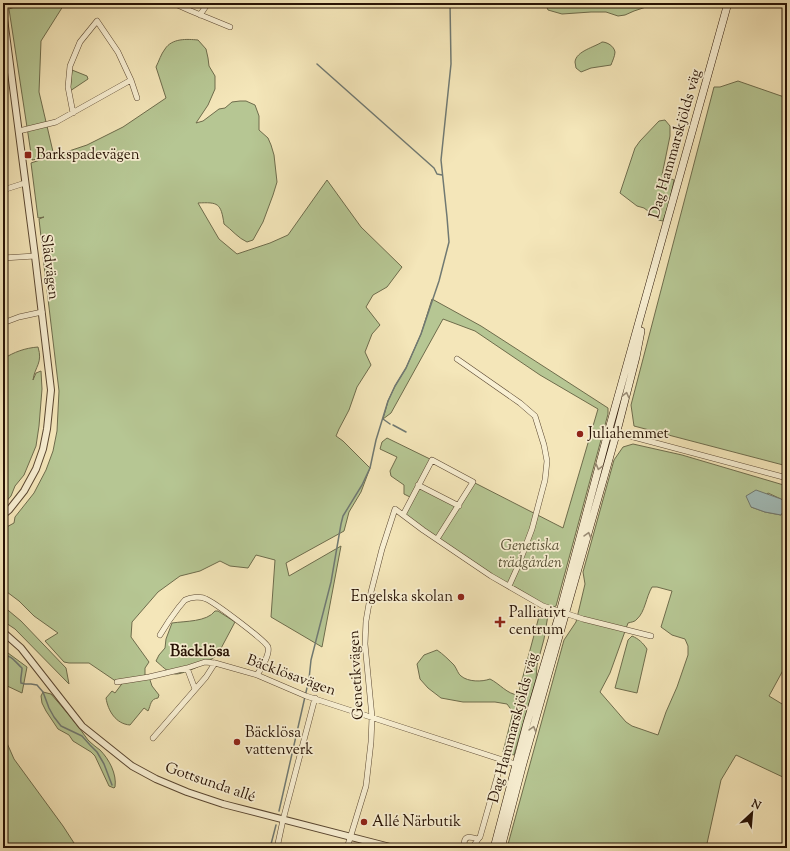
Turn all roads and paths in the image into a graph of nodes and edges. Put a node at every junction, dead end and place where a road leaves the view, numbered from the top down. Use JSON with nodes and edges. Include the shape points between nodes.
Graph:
{"nodes":[{"id":1,"x":173,"y":3,"type":"edge"},
{"id":2,"x":208,"y":3,"type":"edge"},
{"id":3,"x":728,"y":3,"type":"edge"},
{"id":4,"x":3,"y":11,"type":"edge"},
{"id":5,"x":200,"y":15,"type":"junction"},
{"id":6,"x":230,"y":27,"type":"dead end"},
{"id":7,"x":5,"y":47,"type":"edge"},
{"id":8,"x":131,"y":80,"type":"junction"},
{"id":9,"x":138,"y":98,"type":"dead end"},
{"id":10,"x":73,"y":113,"type":"junction"},
{"id":11,"x":19,"y":131,"type":"junction"},
{"id":12,"x":25,"y":183,"type":"junction"},
{"id":13,"x":3,"y":190,"type":"edge"},
{"id":14,"x":35,"y":256,"type":"junction"},
{"id":15,"x":3,"y":258,"type":"edge"},
{"id":16,"x":648,"y":291,"type":"junction"},
{"id":17,"x":42,"y":312,"type":"junction"},
{"id":18,"x":3,"y":323,"type":"edge"},
{"id":19,"x":457,"y":359,"type":"dead end"},
{"id":20,"x":609,"y":429,"type":"junction"},
{"id":21,"x":617,"y":432,"type":"junction"},
{"id":22,"x":787,"y":478,"type":"edge"},
{"id":23,"x":418,"y":485,"type":"junction"},
{"id":24,"x":459,"y":506,"type":"junction"},
{"id":25,"x":3,"y":515,"type":"edge"},
{"id":26,"x":403,"y":515,"type":"junction"},
{"id":27,"x":438,"y":540,"type":"junction"},
{"id":28,"x":509,"y":586,"type":"junction"},
{"id":29,"x":563,"y":613,"type":"junction"},
{"id":30,"x":3,"y":632,"type":"edge"},
{"id":31,"x":160,"y":635,"type":"dead end"},
{"id":32,"x":651,"y":636,"type":"dead end"},
{"id":33,"x":215,"y":663,"type":"junction"},
{"id":34,"x":187,"y":668,"type":"junction"},
{"id":35,"x":258,"y":675,"type":"junction"},
{"id":36,"x":116,"y":682,"type":"dead end"},
{"id":37,"x":195,"y":689,"type":"junction"},
{"id":38,"x":315,"y":698,"type":"junction"},
{"id":39,"x":372,"y":717,"type":"junction"},
{"id":40,"x":153,"y":738,"type":"dead end"},
{"id":41,"x":502,"y":760,"type":"junction"},
{"id":42,"x":520,"y":766,"type":"junction"},
{"id":43,"x":282,"y":820,"type":"junction"},
{"id":44,"x":351,"y":837,"type":"junction"},
{"id":45,"x":478,"y":839,"type":"junction"},
{"id":46,"x":348,"y":846,"type":"edge"},
{"id":47,"x":277,"y":848,"type":"edge"},
{"id":48,"x":394,"y":848,"type":"edge"},
{"id":49,"x":470,"y":848,"type":"edge"},
{"id":50,"x":494,"y":848,"type":"edge"},
{"id":51,"x":501,"y":848,"type":"edge"}],
"edges":[{"from":1,"to":5,"type":"street"},
{"from":2,"to":5,"type":"street"},
{"from":3,"to":16,"type":"main road","name":"Dag Hammarskjölds väg"},
{"from":4,"to":7,"type":"street","name":"Slädvägen"},
{"from":5,"to":6,"type":"street"},
{"from":7,"to":11,"type":"street","name":"Slädvägen"},
{"from":8,"to":9,"type":"street"},
{"from":8,"to":10,"type":"street"},
{"from":8,"to":10,"type":"street","via":[[118,52],[97,21],[80,42],[70,66],[68,87]]},
{"from":10,"to":11,"type":"street","via":[[56,122]]},
{"from":11,"to":12,"type":"street","name":"Slädvägen"},
{"from":12,"to":13,"type":"street"},
{"from":12,"to":14,"type":"street","name":"Slädvägen"},
{"from":14,"to":15,"type":"street"},
{"from":14,"to":17,"type":"street","name":"Slädvägen"},
{"from":16,"to":20,"type":"main road","name":"Dag Hammarskjölds väg"},
{"from":21,"to":16,"type":"main road","name":"Dag Hammarskjölds väg","one_way":true,"via":[[636,357]]},
{"from":17,"to":18,"type":"street"},
{"from":17,"to":25,"type":"street","name":"Slädvägen","via":[[51,390],[47,429],[36,469],[24,491]]},
{"from":19,"to":28,"type":"street","via":[[535,416],[544,445],[545,480],[532,528]]},
{"from":20,"to":21,"type":"street"},
{"from":20,"to":29,"type":"main road","name":"Dag Hammarskjölds väg","one_way":true},
{"from":21,"to":22,"type":"street"},
{"from":29,"to":21,"type":"main road","name":"Dag Hammarskjölds väg","one_way":true},
{"from":23,"to":24,"type":"street"},
{"from":23,"to":24,"type":"street","via":[[432,460],[473,482]]},
{"from":23,"to":26,"type":"street"},
{"from":24,"to":27,"type":"street"},
{"from":26,"to":27,"type":"street"},
{"from":26,"to":39,"type":"street","name":"Genetikvägen","via":[[395,509],[382,548],[366,621],[365,644]]},
{"from":27,"to":28,"type":"street"},
{"from":28,"to":29,"type":"street","via":[[543,606]]},
{"from":29,"to":32,"type":"street"},
{"from":29,"to":42,"type":"main road","name":"Dag Hammarskjölds väg"},
{"from":30,"to":43,"type":"street","name":"Gottsunda allé","via":[[21,648],[82,726],[132,766],[187,792]]},
{"from":31,"to":35,"type":"street","via":[[185,600],[205,598],[268,646],[264,666]]},
{"from":33,"to":34,"type":"street","name":"Bäcklösavägen","via":[[204,662]]},
{"from":33,"to":35,"type":"street","name":"Bäcklösavägen"},
{"from":33,"to":37,"type":"street"},
{"from":34,"to":36,"type":"street","name":"Bäcklösavägen"},
{"from":34,"to":37,"type":"street"},
{"from":35,"to":38,"type":"street","name":"Bäcklösavägen"},
{"from":37,"to":40,"type":"street"},
{"from":38,"to":39,"type":"street","name":"Bäcklösavägen"},
{"from":38,"to":43,"type":"street"},
{"from":39,"to":41,"type":"street","name":"Bäcklösavägen"},
{"from":39,"to":44,"type":"street","name":"Genetikvägen","via":[[366,786]]},
{"from":41,"to":42,"type":"street","name":"Bäcklösavägen"},
{"from":41,"to":45,"type":"street"},
{"from":42,"to":50,"type":"main road","name":"Dag Hammarskjölds väg"},
{"from":42,"to":51,"type":"main road","name":"Dag Hammarskjölds väg"},
{"from":43,"to":44,"type":"street","name":"Gottsunda allé"},
{"from":43,"to":47,"type":"street"},
{"from":44,"to":46,"type":"street","name":"Genetikvägen"},
{"from":44,"to":48,"type":"street","name":"Gottsunda allé"},
{"from":45,"to":49,"type":"street"},
{"from":45,"to":49,"type":"street","via":[[471,836],[464,839],[464,843]]}]}
